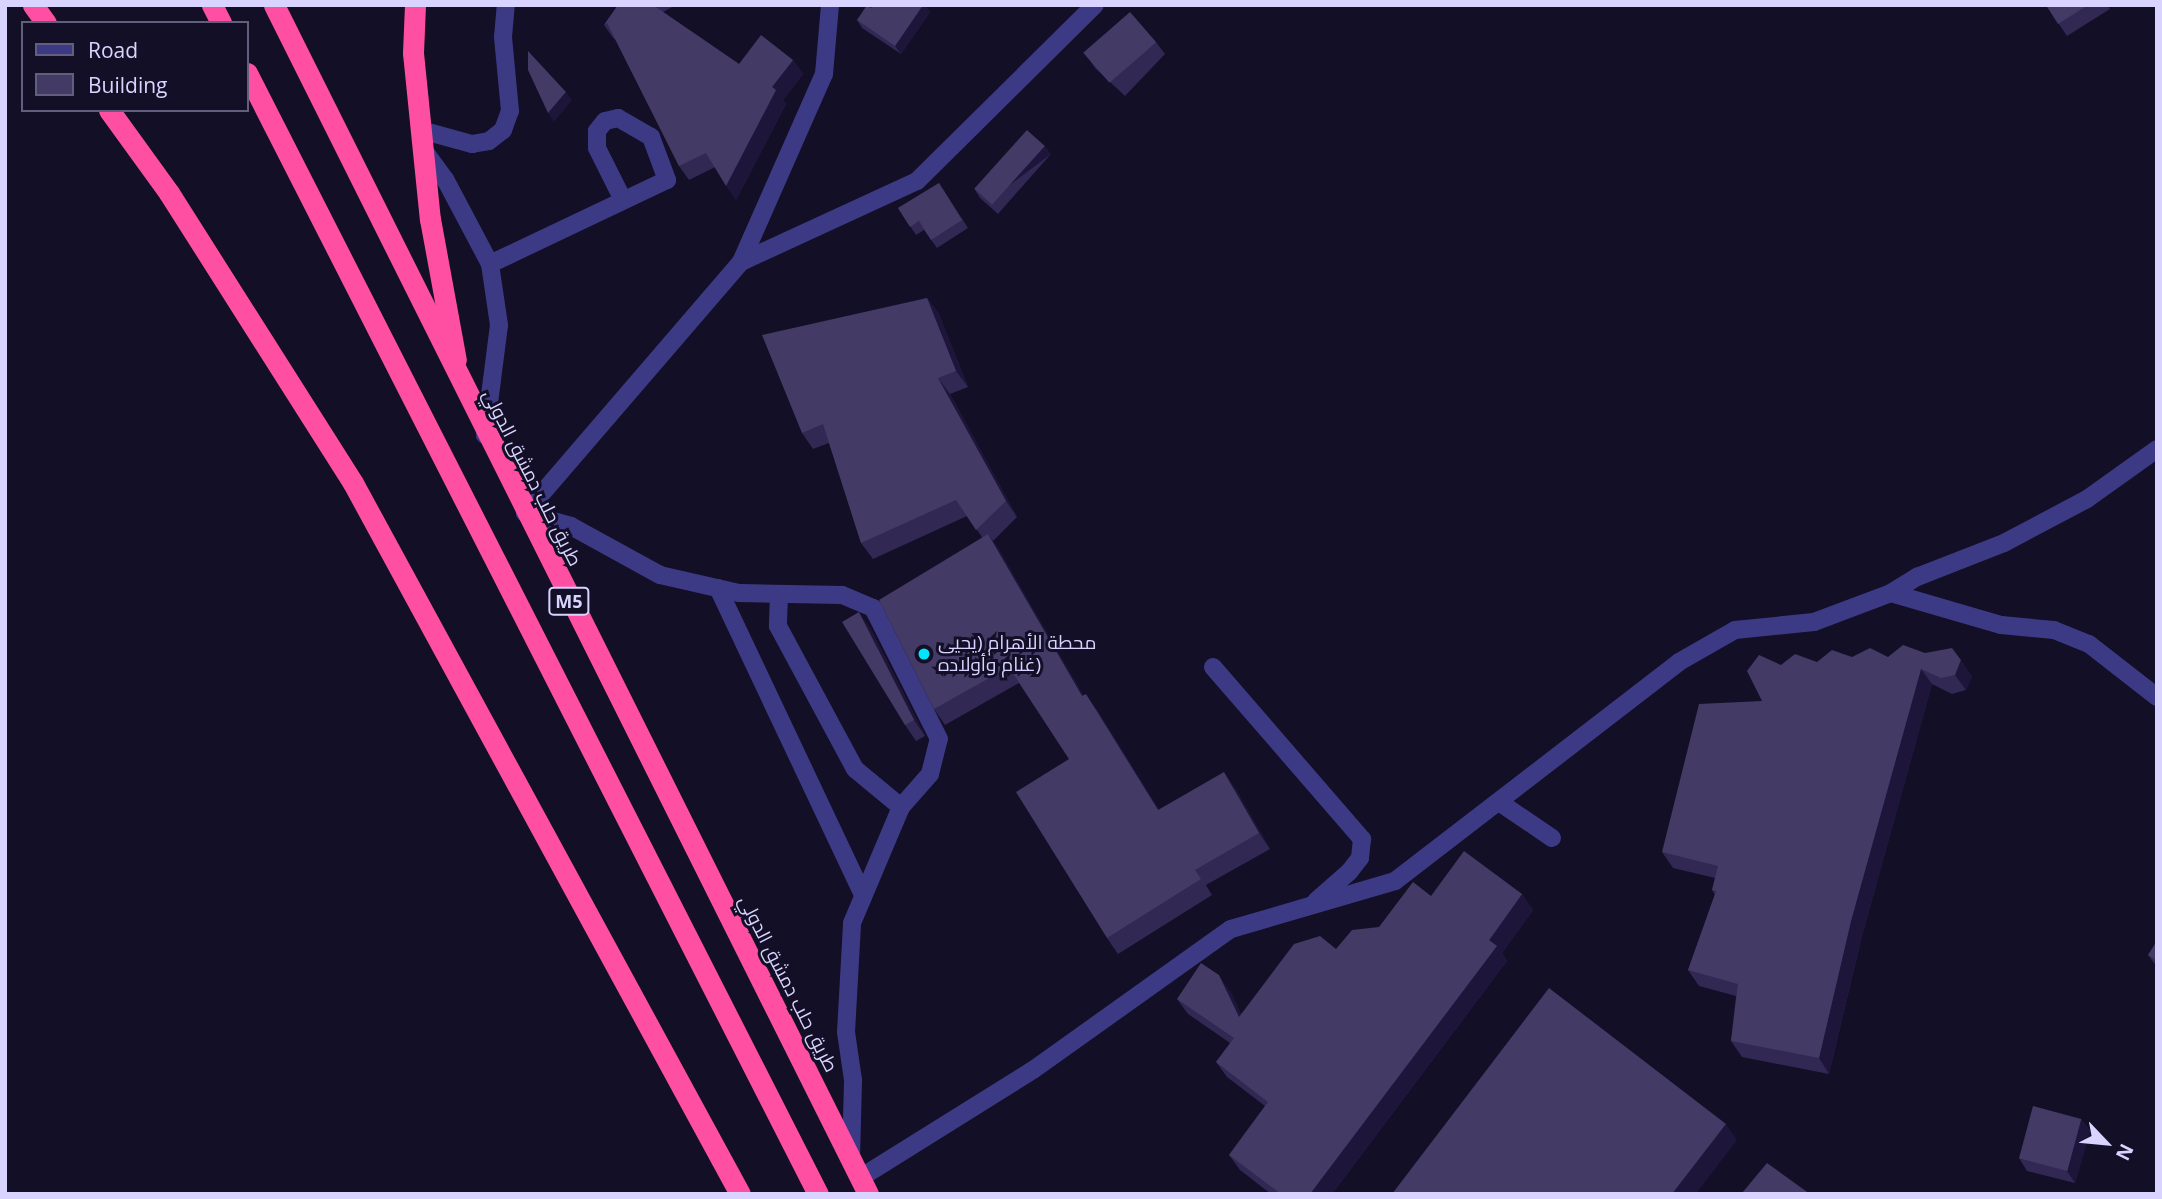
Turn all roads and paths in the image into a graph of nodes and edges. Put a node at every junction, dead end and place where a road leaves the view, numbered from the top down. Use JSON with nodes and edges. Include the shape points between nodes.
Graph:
{"nodes":[{"id":1,"x":33,"y":5,"type":"edge"},
{"id":2,"x":212,"y":5,"type":"edge"},
{"id":3,"x":274,"y":5,"type":"edge"},
{"id":4,"x":415,"y":5,"type":"edge"},
{"id":5,"x":506,"y":5,"type":"edge"},
{"id":6,"x":830,"y":5,"type":"edge"},
{"id":7,"x":1095,"y":5,"type":"edge"},
{"id":8,"x":45,"y":21,"type":"edge"},
{"id":9,"x":220,"y":21,"type":"edge"},
{"id":10,"x":248,"y":75,"type":"edge"},
{"id":11,"x":110,"y":112,"type":"edge"},
{"id":12,"x":422,"y":140,"type":"junction"},
{"id":13,"x":623,"y":200,"type":"junction"},
{"id":14,"x":741,"y":262,"type":"junction"},
{"id":15,"x":490,"y":264,"type":"junction"},
{"id":16,"x":460,"y":386,"type":"junction"},
{"id":17,"x":485,"y":435,"type":"junction"},
{"id":18,"x":2157,"y":449,"type":"edge"},
{"id":19,"x":524,"y":513,"type":"junction"},
{"id":20,"x":718,"y":588,"type":"junction"},
{"id":21,"x":1891,"y":593,"type":"junction"},
{"id":22,"x":779,"y":594,"type":"junction"},
{"id":23,"x":1213,"y":667,"type":"dead end"},
{"id":24,"x":2157,"y":697,"type":"edge"},
{"id":25,"x":1499,"y":802,"type":"junction"},
{"id":26,"x":901,"y":807,"type":"junction"},
{"id":27,"x":1552,"y":838,"type":"dead end"},
{"id":28,"x":863,"y":895,"type":"junction"},
{"id":29,"x":1311,"y":906,"type":"junction"},
{"id":30,"x":860,"y":1177,"type":"edge"},
{"id":31,"x":740,"y":1194,"type":"edge"},
{"id":32,"x":818,"y":1194,"type":"edge"}],
"edges":[{"from":1,"to":8,"type":"highway"},
{"from":2,"to":9,"type":"highway"},
{"from":3,"to":16,"type":"highway","name":"طريق حلب دمشق الدولي","number":"M5"},
{"from":4,"to":12,"type":"highway"},
{"from":5,"to":12,"type":"street","via":[[503,37],[510,111],[503,130],[489,141],[472,144]]},
{"from":6,"to":14,"type":"street","via":[[824,74]]},
{"from":7,"to":14,"type":"street","via":[[917,181]]},
{"from":10,"to":32,"type":"highway","number":"M5"},
{"from":11,"to":31,"type":"highway","via":[[169,193],[353,483]]},
{"from":12,"to":15,"type":"street"},
{"from":12,"to":16,"type":"highway","via":[[430,219]]},
{"from":13,"to":13,"type":"street","via":[[667,180],[651,137],[618,118],[605,121],[597,131],[597,148]]},
{"from":13,"to":15,"type":"street"},
{"from":14,"to":19,"type":"street"},
{"from":15,"to":17,"type":"street","via":[[499,325]]},
{"from":16,"to":17,"type":"highway","name":"طريق حلب دمشق الدولي","number":"M5"},
{"from":17,"to":19,"type":"highway","name":"طريق حلب دمشق الدولي","number":"M5"},
{"from":18,"to":21,"type":"street","via":[[2087,499]]},
{"from":19,"to":20,"type":"street","via":[[571,526],[660,575]]},
{"from":19,"to":30,"type":"highway","name":"طريق حلب دمشق الدولي","number":"M5"},
{"from":20,"to":22,"type":"street"},
{"from":20,"to":28,"type":"street"},
{"from":21,"to":24,"type":"street","via":[[2001,625],[2066,635],[2090,644]]},
{"from":21,"to":25,"type":"street","via":[[1814,622],[1735,629],[1679,662]]},
{"from":22,"to":26,"type":"street","via":[[778,626],[855,769]]},
{"from":22,"to":26,"type":"street","via":[[842,595],[873,608],[939,739],[930,774]]},
{"from":23,"to":29,"type":"street","via":[[1362,839],[1360,858]]},
{"from":25,"to":27,"type":"street"},
{"from":25,"to":29,"type":"street","via":[[1395,881]]},
{"from":26,"to":28,"type":"street"},
{"from":28,"to":30,"type":"street","via":[[852,923],[846,1032]]},
{"from":29,"to":30,"type":"street","via":[[1231,929],[1033,1070]]}]}
